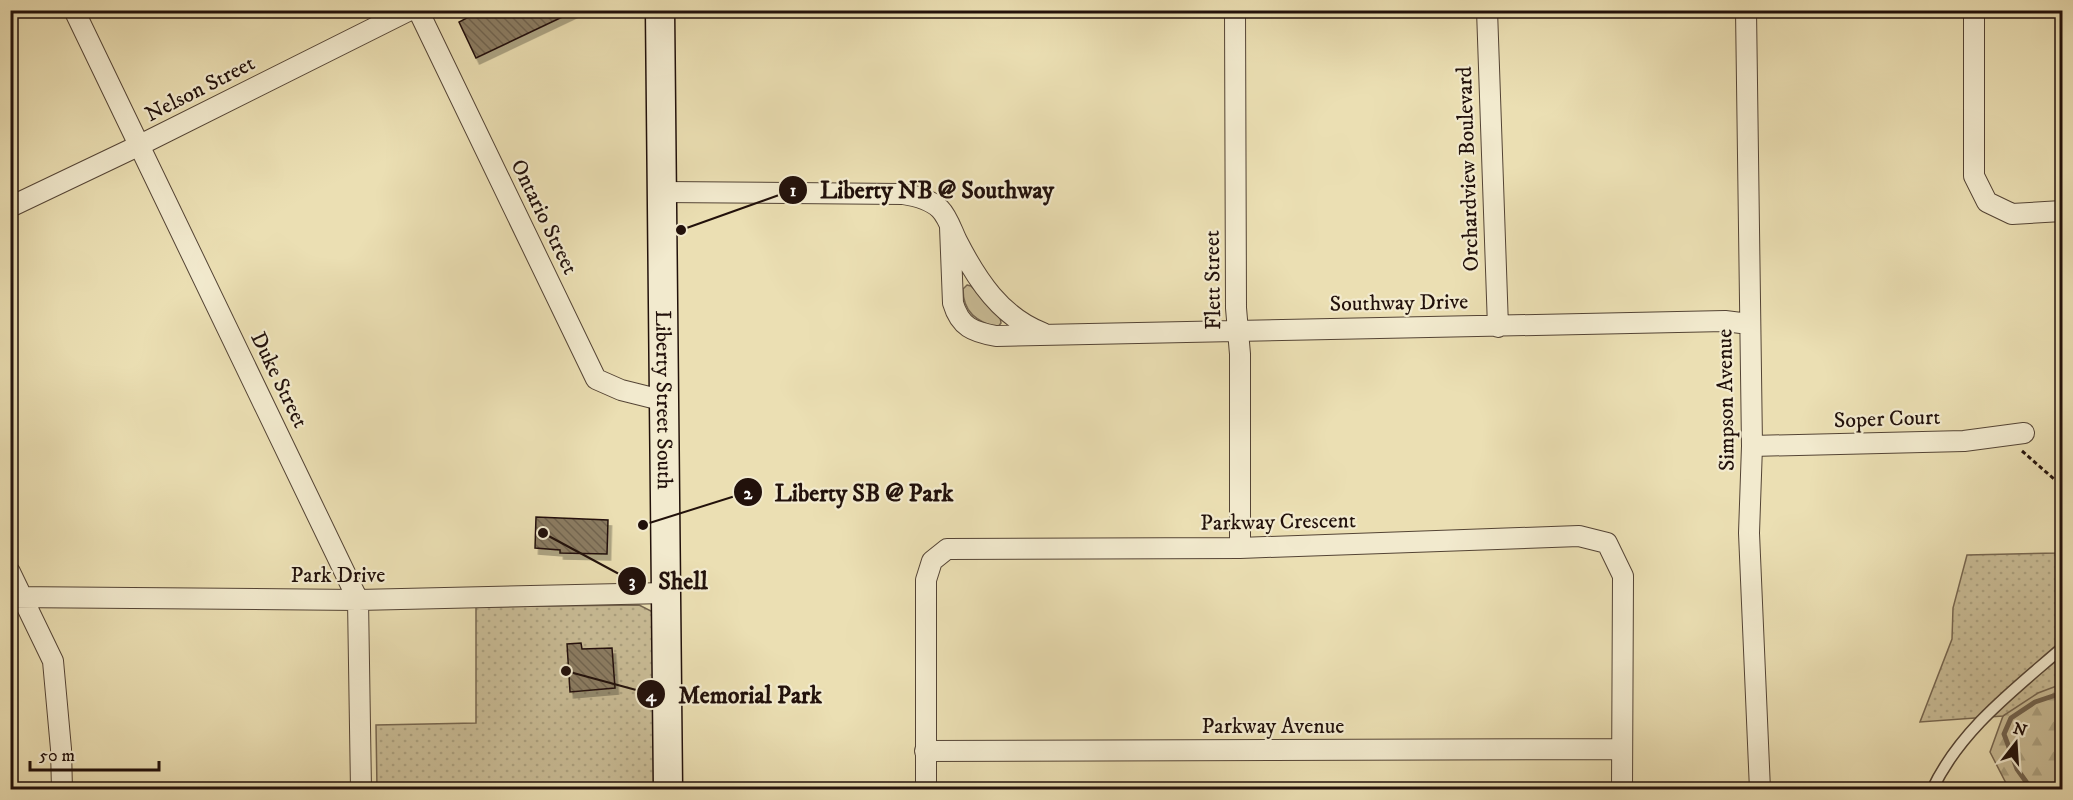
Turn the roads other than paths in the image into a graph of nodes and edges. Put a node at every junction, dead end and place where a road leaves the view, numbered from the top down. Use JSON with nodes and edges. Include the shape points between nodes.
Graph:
{"nodes":[{"id":1,"x":74,"y":10,"type":"edge"},
{"id":2,"x":410,"y":10,"type":"edge"},
{"id":3,"x":418,"y":10,"type":"edge"},
{"id":4,"x":660,"y":10,"type":"edge"},
{"id":5,"x":1235,"y":10,"type":"edge"},
{"id":6,"x":1486,"y":10,"type":"edge"},
{"id":7,"x":1746,"y":10,"type":"edge"},
{"id":8,"x":1974,"y":10,"type":"edge"},
{"id":9,"x":140,"y":145,"type":"junction"},
{"id":10,"x":662,"y":192,"type":"junction"},
{"id":11,"x":10,"y":207,"type":"edge"},
{"id":12,"x":2062,"y":211,"type":"edge"},
{"id":13,"x":950,"y":227,"type":"junction"},
{"id":14,"x":1749,"y":324,"type":"junction"},
{"id":15,"x":1498,"y":327,"type":"junction"},
{"id":16,"x":1238,"y":331,"type":"junction"},
{"id":17,"x":1048,"y":335,"type":"junction"},
{"id":18,"x":665,"y":400,"type":"junction"},
{"id":19,"x":2014,"y":434,"type":"road end"},
{"id":20,"x":1752,"y":446,"type":"junction"},
{"id":21,"x":1240,"y":548,"type":"junction"},
{"id":22,"x":10,"y":572,"type":"edge"},
{"id":23,"x":666,"y":593,"type":"junction"},
{"id":24,"x":17,"y":597,"type":"edge"},
{"id":25,"x":358,"y":600,"type":"junction"},
{"id":26,"x":2062,"y":648,"type":"edge"},
{"id":27,"x":1622,"y":749,"type":"junction"},
{"id":28,"x":925,"y":751,"type":"junction"},
{"id":29,"x":62,"y":789,"type":"edge"},
{"id":30,"x":361,"y":789,"type":"edge"},
{"id":31,"x":668,"y":789,"type":"edge"},
{"id":32,"x":926,"y":789,"type":"edge"},
{"id":33,"x":1622,"y":789,"type":"edge"},
{"id":34,"x":1760,"y":789,"type":"edge"},
{"id":35,"x":1932,"y":789,"type":"edge"}],
"edges":[{"from":1,"to":9,"type":"street","name":"Duke Street"},
{"from":2,"to":9,"type":"street","name":"Nelson Street"},
{"from":3,"to":18,"type":"street","name":"Ontario Street","via":[[596,380]]},
{"from":4,"to":10,"type":"main road","name":"Liberty Street South"},
{"from":5,"to":16,"type":"street","name":"Flett Street"},
{"from":6,"to":15,"type":"street","name":"Orchardview Boulevard"},
{"from":7,"to":14,"type":"street","name":"Simpson Avenue"},
{"from":8,"to":12,"type":"street","via":[[1974,176],[1987,202],[2012,214]]},
{"from":9,"to":11,"type":"street","name":"Nelson Street"},
{"from":9,"to":25,"type":"street","name":"Duke Street"},
{"from":10,"to":13,"type":"street","name":"Southway Drive","via":[[903,194],[930,201],[941,209]]},
{"from":10,"to":18,"type":"main road","name":"Liberty Street South"},
{"from":13,"to":17,"type":"street","name":"Southway Drive","via":[[987,290],[1020,321]]},
{"from":13,"to":17,"type":"street","name":"Southway Drive","via":[[953,303],[961,321],[996,336]]},
{"from":14,"to":15,"type":"street","name":"Southway Drive","via":[[1725,321]]},
{"from":14,"to":20,"type":"street","name":"Simpson Avenue"},
{"from":15,"to":16,"type":"street","name":"Southway Drive"},
{"from":16,"to":17,"type":"street","name":"Southway Drive"},
{"from":16,"to":21,"type":"street","name":"Flett Street"},
{"from":18,"to":23,"type":"main road","name":"Liberty Street South"},
{"from":19,"to":20,"type":"street","name":"Soper Court","via":[[1964,441]]},
{"from":20,"to":34,"type":"street","name":"Simpson Avenue","via":[[1749,533]]},
{"from":21,"to":27,"type":"street","name":"Parkway Crescent","via":[[1579,536],[1607,543],[1623,576]]},
{"from":21,"to":28,"type":"street","name":"Parkway Crescent","via":[[947,549],[932,561],[926,580]]},
{"from":22,"to":24,"type":"street"},
{"from":23,"to":25,"type":"street","name":"Park Drive"},
{"from":23,"to":31,"type":"main road","name":"Liberty Street South"},
{"from":24,"to":25,"type":"street","name":"Park Drive"},
{"from":24,"to":29,"type":"street","via":[[53,661]]},
{"from":25,"to":30,"type":"street","name":"Duke Street"},
{"from":26,"to":35,"type":"lane","via":[[1990,711],[1959,744]]},
{"from":27,"to":28,"type":"street","name":"Parkway Avenue"},
{"from":27,"to":33,"type":"street","name":"Parkway Crescent"},
{"from":28,"to":32,"type":"street","name":"Parkway Crescent"}]}
